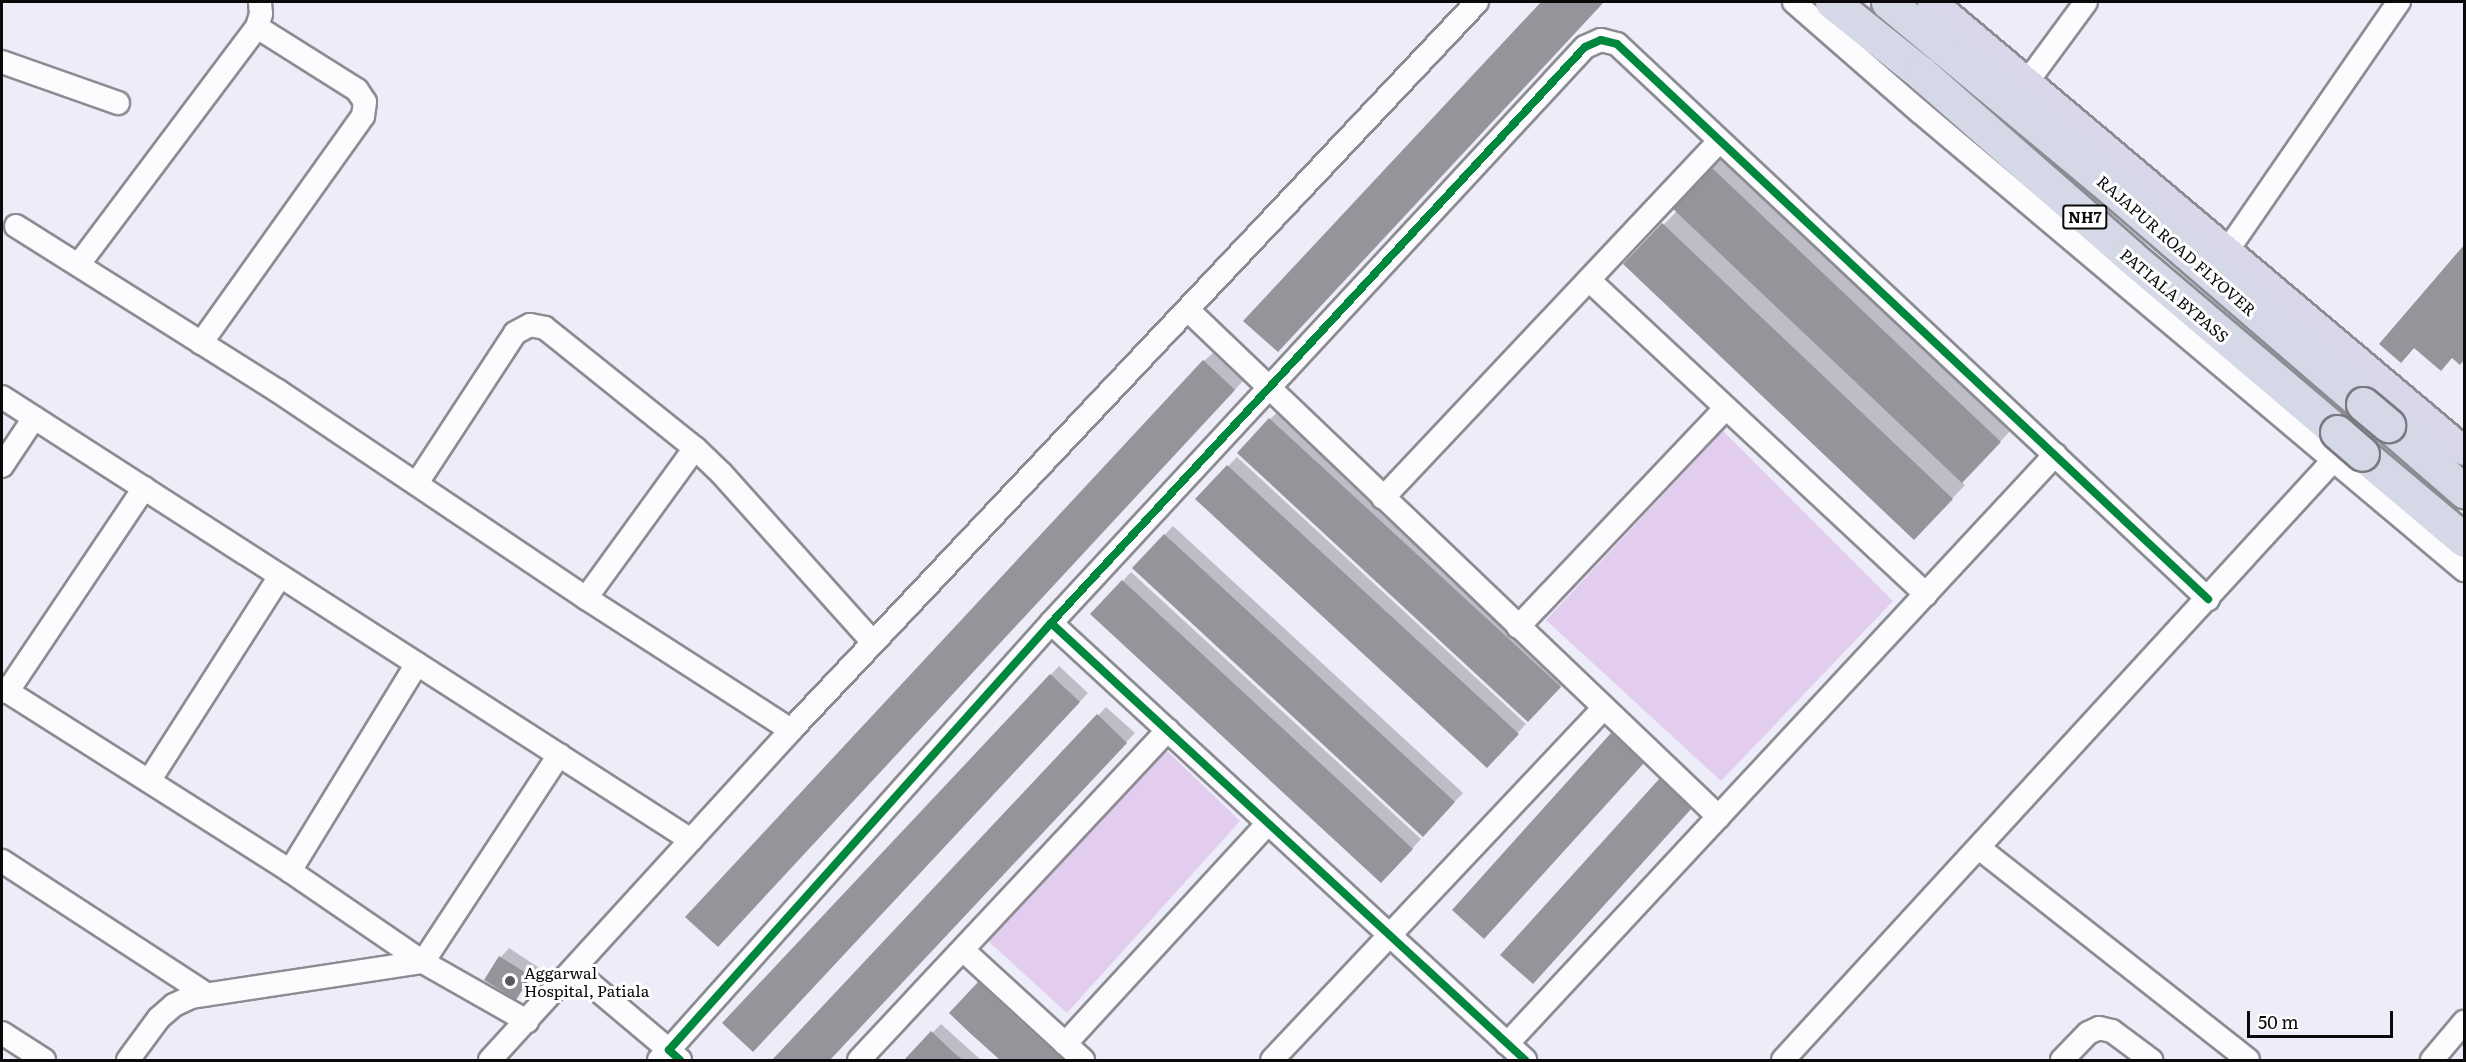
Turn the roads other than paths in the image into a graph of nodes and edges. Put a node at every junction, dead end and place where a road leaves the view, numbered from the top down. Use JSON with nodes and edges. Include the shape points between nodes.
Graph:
{"nodes":[{"id":1,"x":260,"y":2,"type":"edge"},
{"id":2,"x":1477,"y":2,"type":"edge"},
{"id":3,"x":1794,"y":2,"type":"edge"},
{"id":4,"x":1832,"y":2,"type":"edge"},
{"id":5,"x":1888,"y":2,"type":"edge"},
{"id":6,"x":1932,"y":2,"type":"edge"},
{"id":7,"x":2086,"y":2,"type":"edge"},
{"id":8,"x":2399,"y":2,"type":"edge"},
{"id":9,"x":257,"y":27,"type":"junction"},
{"id":10,"x":2,"y":62,"type":"edge"},
{"id":11,"x":2027,"y":82,"type":"junction"},
{"id":12,"x":118,"y":103,"type":"dead end"},
{"id":13,"x":1720,"y":141,"type":"junction"},
{"id":14,"x":16,"y":226,"type":"dead end"},
{"id":15,"x":2227,"y":251,"type":"junction"},
{"id":16,"x":79,"y":264,"type":"junction"},
{"id":17,"x":1589,"y":280,"type":"junction"},
{"id":18,"x":1188,"y":310,"type":"junction"},
{"id":19,"x":201,"y":343,"type":"junction"},
{"id":20,"x":1269,"y":390,"type":"junction"},
{"id":21,"x":2394,"y":393,"type":"junction"},
{"id":22,"x":2,"y":397,"type":"edge"},
{"id":23,"x":1726,"y":408,"type":"junction"},
{"id":24,"x":34,"y":418,"type":"junction"},
{"id":25,"x":695,"y":448,"type":"junction"},
{"id":26,"x":2345,"y":449,"type":"junction"},
{"id":27,"x":2464,"y":451,"type":"edge"},
{"id":28,"x":2055,"y":455,"type":"junction"},
{"id":29,"x":2,"y":466,"type":"edge"},
{"id":30,"x":417,"y":483,"type":"junction"},
{"id":31,"x":144,"y":488,"type":"junction"},
{"id":32,"x":2464,"y":491,"type":"edge"},
{"id":33,"x":1383,"y":498,"type":"junction"},
{"id":34,"x":2464,"y":540,"type":"edge"},
{"id":35,"x":2464,"y":570,"type":"edge"},
{"id":36,"x":280,"y":576,"type":"junction"},
{"id":37,"x":1926,"y":594,"type":"junction"},
{"id":38,"x":586,"y":597,"type":"junction"},
{"id":39,"x":2208,"y":599,"type":"junction"},
{"id":40,"x":1051,"y":623,"type":"junction"},
{"id":41,"x":1518,"y":627,"type":"junction"},
{"id":42,"x":873,"y":642,"type":"junction"},
{"id":43,"x":417,"y":664,"type":"junction"},
{"id":44,"x":4,"y":690,"type":"edge"},
{"id":45,"x":1604,"y":708,"type":"junction"},
{"id":46,"x":790,"y":730,"type":"junction"},
{"id":47,"x":1168,"y":730,"type":"junction"},
{"id":48,"x":559,"y":755,"type":"junction"},
{"id":49,"x":149,"y":781,"type":"junction"},
{"id":50,"x":1719,"y":817,"type":"junction"},
{"id":51,"x":1268,"y":823,"type":"junction"},
{"id":52,"x":691,"y":840,"type":"junction"},
{"id":53,"x":1979,"y":848,"type":"junction"},
{"id":54,"x":2,"y":861,"type":"edge"},
{"id":55,"x":290,"y":871,"type":"junction"},
{"id":56,"x":1389,"y":935,"type":"junction"},
{"id":57,"x":963,"y":950,"type":"junction"},
{"id":58,"x":423,"y":962,"type":"junction"},
{"id":59,"x":573,"y":970,"type":"junction"},
{"id":60,"x":206,"y":994,"type":"junction"},
{"id":61,"x":527,"y":1021,"type":"junction"},
{"id":62,"x":2464,"y":1022,"type":"edge"},
{"id":63,"x":2,"y":1033,"type":"edge"},
{"id":64,"x":1065,"y":1044,"type":"junction"},
{"id":65,"x":1507,"y":1044,"type":"junction"},
{"id":66,"x":669,"y":1057,"type":"edge"},
{"id":67,"x":45,"y":1060,"type":"edge"},
{"id":68,"x":128,"y":1060,"type":"edge"},
{"id":69,"x":490,"y":1060,"type":"edge"},
{"id":70,"x":860,"y":1060,"type":"edge"},
{"id":71,"x":1083,"y":1060,"type":"edge"},
{"id":72,"x":1272,"y":1060,"type":"edge"},
{"id":73,"x":1525,"y":1060,"type":"edge"},
{"id":74,"x":1783,"y":1060,"type":"edge"},
{"id":75,"x":2062,"y":1060,"type":"edge"},
{"id":76,"x":2151,"y":1060,"type":"edge"},
{"id":77,"x":2248,"y":1060,"type":"edge"},
{"id":78,"x":2432,"y":1060,"type":"edge"}],
"edges":[{"from":1,"to":9,"type":"street"},
{"from":2,"to":18,"type":"street"},
{"from":3,"to":26,"type":"street","via":[[1928,119]]},
{"from":4,"to":26,"type":"highway","name":"PATIALA BYPASS","number":"NH7","via":[[1921,73]]},
{"from":5,"to":32,"type":"highway","name":"RAJAPUR ROAD FLYOVER","number":"NH7"},
{"from":6,"to":11,"type":"main road"},
{"from":7,"to":11,"type":"street"},
{"from":8,"to":15,"type":"street"},
{"from":9,"to":16,"type":"street"},
{"from":9,"to":19,"type":"street","via":[[357,90],[365,102],[363,116]]},
{"from":10,"to":12,"type":"street"},
{"from":11,"to":15,"type":"main road"},
{"from":13,"to":17,"type":"street"},
{"from":13,"to":20,"type":"street","via":[[1617,44],[1601,40],[1585,47]]},
{"from":13,"to":28,"type":"street"},
{"from":14,"to":16,"type":"street"},
{"from":15,"to":21,"type":"main road"},
{"from":16,"to":19,"type":"street"},
{"from":17,"to":23,"type":"street"},
{"from":17,"to":33,"type":"street"},
{"from":18,"to":20,"type":"street"},
{"from":18,"to":42,"type":"street"},
{"from":19,"to":30,"type":"street"},
{"from":20,"to":33,"type":"street"},
{"from":20,"to":40,"type":"street"},
{"from":21,"to":26,"type":"street"},
{"from":21,"to":27,"type":"main road"},
{"from":22,"to":24,"type":"street"},
{"from":23,"to":37,"type":"street"},
{"from":23,"to":41,"type":"street"},
{"from":24,"to":29,"type":"street"},
{"from":24,"to":31,"type":"street"},
{"from":25,"to":30,"type":"street","via":[[545,328],[530,325],[515,333]]},
{"from":25,"to":38,"type":"street"},
{"from":25,"to":42,"type":"street"},
{"from":26,"to":34,"type":"highway","name":"PATIALA BYPASS","number":"NH7"},
{"from":26,"to":35,"type":"street"},
{"from":26,"to":39,"type":"street"},
{"from":28,"to":37,"type":"street"},
{"from":28,"to":39,"type":"street"},
{"from":30,"to":38,"type":"street"},
{"from":31,"to":36,"type":"street"},
{"from":31,"to":44,"type":"street"},
{"from":33,"to":41,"type":"street"},
{"from":36,"to":43,"type":"street"},
{"from":36,"to":49,"type":"street"},
{"from":37,"to":50,"type":"street"},
{"from":38,"to":46,"type":"street"},
{"from":39,"to":53,"type":"street"},
{"from":40,"to":47,"type":"street"},
{"from":40,"to":66,"type":"street"},
{"from":41,"to":45,"type":"street"},
{"from":42,"to":46,"type":"street"},
{"from":43,"to":48,"type":"street"},
{"from":43,"to":55,"type":"street"},
{"from":44,"to":49,"type":"street"},
{"from":45,"to":50,"type":"street"},
{"from":45,"to":56,"type":"street"},
{"from":46,"to":52,"type":"street"},
{"from":47,"to":51,"type":"street"},
{"from":47,"to":57,"type":"street"},
{"from":48,"to":52,"type":"street"},
{"from":48,"to":58,"type":"street"},
{"from":49,"to":55,"type":"street"},
{"from":50,"to":65,"type":"street"},
{"from":51,"to":56,"type":"street"},
{"from":51,"to":64,"type":"street"},
{"from":52,"to":59,"type":"street"},
{"from":53,"to":74,"type":"street"},
{"from":53,"to":77,"type":"street"},
{"from":54,"to":60,"type":"street"},
{"from":55,"to":58,"type":"street"},
{"from":56,"to":65,"type":"street"},
{"from":56,"to":72,"type":"street"},
{"from":57,"to":64,"type":"street"},
{"from":57,"to":70,"type":"street"},
{"from":58,"to":60,"type":"street"},
{"from":58,"to":61,"type":"street"},
{"from":59,"to":61,"type":"street"},
{"from":59,"to":66,"type":"street"},
{"from":60,"to":68,"type":"street","via":[[174,1005],[159,1018]]},
{"from":61,"to":69,"type":"street"},
{"from":62,"to":78,"type":"street"},
{"from":63,"to":67,"type":"street"},
{"from":64,"to":71,"type":"street"},
{"from":65,"to":73,"type":"street"},
{"from":75,"to":76,"type":"street","via":[[2088,1033],[2099,1028],[2112,1031]]}]}
